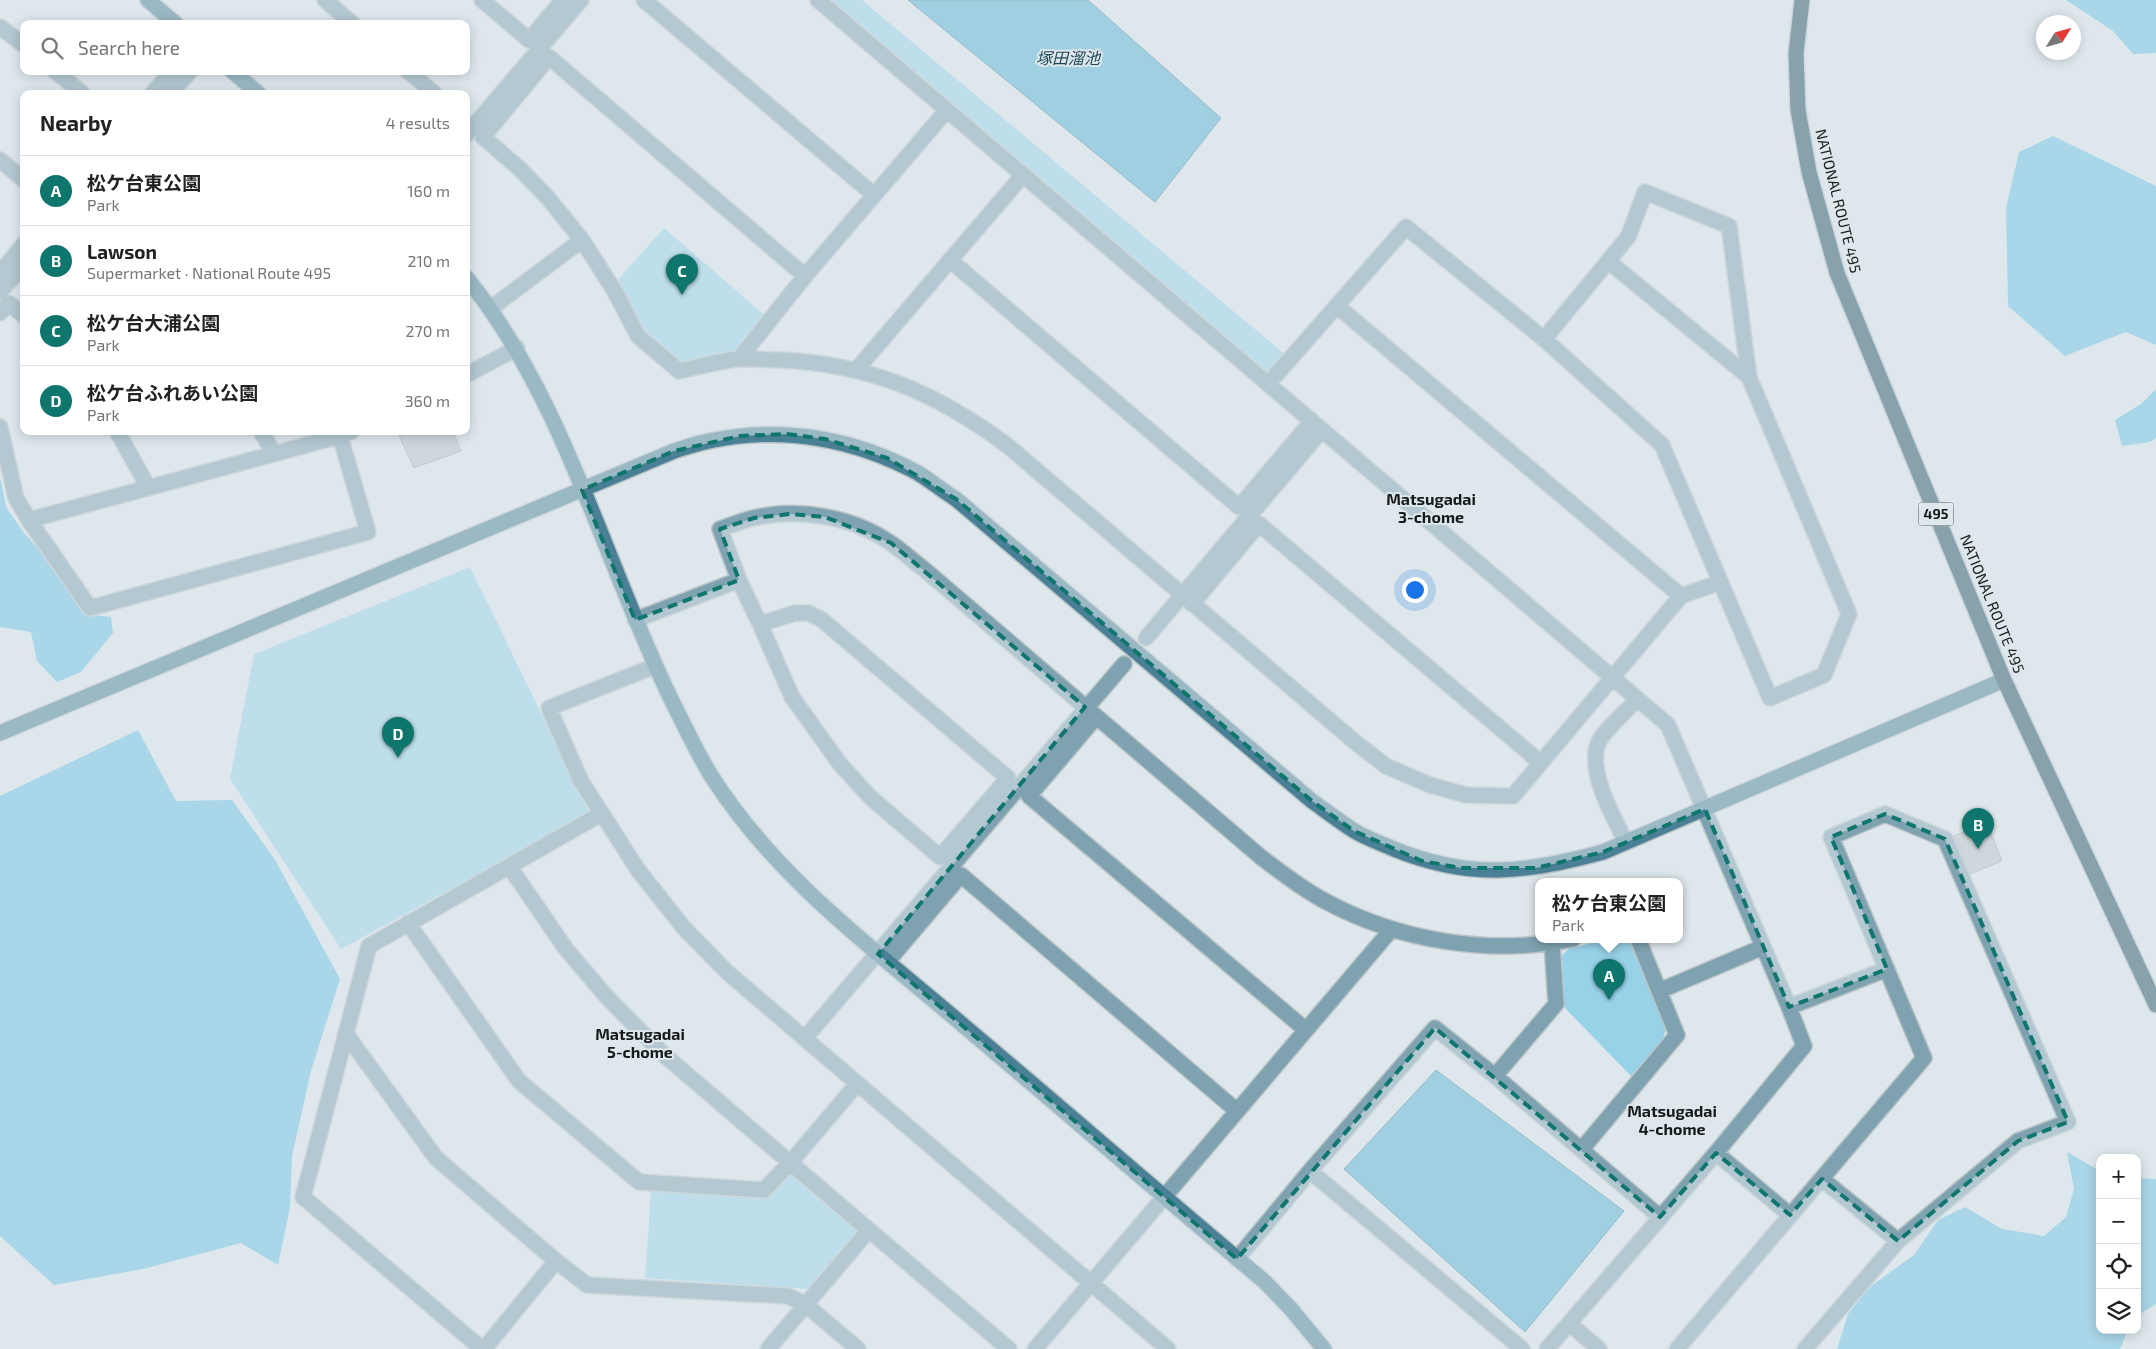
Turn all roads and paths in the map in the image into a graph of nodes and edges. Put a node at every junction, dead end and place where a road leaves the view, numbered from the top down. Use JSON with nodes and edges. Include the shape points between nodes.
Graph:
{"nodes":[{"id":1,"x":148,"y":0,"type":"edge"},
{"id":2,"x":325,"y":0,"type":"edge"},
{"id":3,"x":482,"y":0,"type":"edge"},
{"id":4,"x":563,"y":0,"type":"edge"},
{"id":5,"x":581,"y":0,"type":"edge"},
{"id":6,"x":644,"y":0,"type":"edge"},
{"id":7,"x":818,"y":0,"type":"edge"},
{"id":8,"x":1802,"y":0,"type":"edge"},
{"id":9,"x":171,"y":20,"type":"edge"},
{"id":10,"x":348,"y":20,"type":"edge"},
{"id":11,"x":0,"y":27,"type":"edge"},
{"id":12,"x":20,"y":42,"type":"edge"},
{"id":13,"x":60,"y":75,"type":"edge"},
{"id":14,"x":169,"y":75,"type":"edge"},
{"id":15,"x":187,"y":75,"type":"edge"},
{"id":16,"x":237,"y":75,"type":"edge"},
{"id":17,"x":413,"y":75,"type":"edge"},
{"id":18,"x":77,"y":90,"type":"edge"},
{"id":19,"x":155,"y":90,"type":"edge"},
{"id":20,"x":173,"y":90,"type":"edge"},
{"id":21,"x":254,"y":90,"type":"edge"},
{"id":22,"x":429,"y":90,"type":"edge"},
{"id":23,"x":947,"y":110,"type":"junction"},
{"id":24,"x":470,"y":130,"type":"edge"},
{"id":25,"x":0,"y":160,"type":"edge"},
{"id":26,"x":1023,"y":175,"type":"junction"},
{"id":27,"x":20,"y":177,"type":"edge"},
{"id":28,"x":874,"y":195,"type":"junction"},
{"id":29,"x":582,"y":240,"type":"junction"},
{"id":30,"x":20,"y":249,"type":"edge"},
{"id":31,"x":951,"y":261,"type":"junction"},
{"id":32,"x":1608,"y":261,"type":"junction"},
{"id":33,"x":20,"y":269,"type":"edge"},
{"id":34,"x":0,"y":273,"type":"edge"},
{"id":35,"x":805,"y":276,"type":"junction"},
{"id":36,"x":470,"y":282,"type":"edge"},
{"id":37,"x":0,"y":292,"type":"edge"},
{"id":38,"x":1337,"y":306,"type":"junction"},
{"id":39,"x":491,"y":308,"type":"junction"},
{"id":40,"x":0,"y":313,"type":"edge"},
{"id":41,"x":20,"y":313,"type":"edge"},
{"id":42,"x":1544,"y":339,"type":"junction"},
{"id":43,"x":517,"y":348,"type":"junction"},
{"id":44,"x":739,"y":359,"type":"junction"},
{"id":45,"x":857,"y":370,"type":"junction"},
{"id":46,"x":470,"y":373,"type":"edge"},
{"id":47,"x":1749,"y":377,"type":"junction"},
{"id":48,"x":1268,"y":384,"type":"junction"},
{"id":49,"x":1317,"y":426,"type":"junction"},
{"id":50,"x":0,"y":427,"type":"edge"},
{"id":51,"x":119,"y":435,"type":"edge"},
{"id":52,"x":263,"y":435,"type":"edge"},
{"id":53,"x":342,"y":435,"type":"edge"},
{"id":54,"x":346,"y":435,"type":"edge"},
{"id":55,"x":274,"y":454,"type":"junction"},
{"id":56,"x":148,"y":487,"type":"junction"},
{"id":57,"x":582,"y":490,"type":"junction"},
{"id":58,"x":29,"y":520,"type":"junction"},
{"id":59,"x":739,"y":580,"type":"junction"},
{"id":60,"x":1722,"y":582,"type":"junction"},
{"id":61,"x":1681,"y":596,"type":"junction"},
{"id":62,"x":1187,"y":599,"type":"junction"},
{"id":63,"x":636,"y":620,"type":"junction"},
{"id":64,"x":760,"y":624,"type":"junction"},
{"id":65,"x":1146,"y":638,"type":"dead end"},
{"id":66,"x":1124,"y":664,"type":"dead end"},
{"id":67,"x":655,"y":666,"type":"junction"},
{"id":68,"x":1613,"y":678,"type":"junction"},
{"id":69,"x":2004,"y":680,"type":"junction"},
{"id":70,"x":1637,"y":699,"type":"junction"},
{"id":71,"x":1091,"y":712,"type":"junction"},
{"id":72,"x":0,"y":733,"type":"edge"},
{"id":73,"x":1541,"y":763,"type":"junction"},
{"id":74,"x":1705,"y":809,"type":"junction"},
{"id":75,"x":601,"y":814,"type":"junction"},
{"id":76,"x":1626,"y":842,"type":"junction"},
{"id":77,"x":509,"y":866,"type":"junction"},
{"id":78,"x":408,"y":923,"type":"junction"},
{"id":79,"x":1391,"y":930,"type":"junction"},
{"id":80,"x":1552,"y":943,"type":"joint"},
{"id":81,"x":1640,"y":943,"type":"edge"},
{"id":82,"x":1763,"y":947,"type":"junction"},
{"id":83,"x":883,"y":957,"type":"junction"},
{"id":84,"x":1887,"y":969,"type":"junction"},
{"id":85,"x":1659,"y":991,"type":"junction"},
{"id":86,"x":2156,"y":1005,"type":"edge"},
{"id":87,"x":1790,"y":1007,"type":"junction"},
{"id":88,"x":1306,"y":1030,"type":"junction"},
{"id":89,"x":346,"y":1034,"type":"junction"},
{"id":90,"x":805,"y":1038,"type":"junction"},
{"id":91,"x":1495,"y":1076,"type":"junction"},
{"id":92,"x":858,"y":1084,"type":"junction"},
{"id":93,"x":1237,"y":1111,"type":"junction"},
{"id":94,"x":1582,"y":1149,"type":"junction"},
{"id":95,"x":1716,"y":1153,"type":"junction"},
{"id":96,"x":790,"y":1163,"type":"junction"},
{"id":97,"x":1310,"y":1171,"type":"junction"},
{"id":98,"x":1822,"y":1179,"type":"junction"},
{"id":99,"x":1165,"y":1196,"type":"junction"},
{"id":100,"x":1790,"y":1215,"type":"junction"},
{"id":101,"x":1660,"y":1217,"type":"junction"},
{"id":102,"x":869,"y":1230,"type":"junction"},
{"id":103,"x":1898,"y":1241,"type":"junction"},
{"id":104,"x":1237,"y":1259,"type":"junction"},
{"id":105,"x":556,"y":1261,"type":"junction"},
{"id":106,"x":1092,"y":1282,"type":"junction"},
{"id":107,"x":804,"y":1304,"type":"junction"},
{"id":108,"x":1570,"y":1324,"type":"junction"},
{"id":109,"x":483,"y":1349,"type":"edge"},
{"id":110,"x":768,"y":1349,"type":"edge"},
{"id":111,"x":858,"y":1349,"type":"edge"},
{"id":112,"x":1009,"y":1349,"type":"edge"},
{"id":113,"x":1035,"y":1349,"type":"edge"},
{"id":114,"x":1168,"y":1349,"type":"edge"},
{"id":115,"x":1324,"y":1349,"type":"edge"},
{"id":116,"x":1522,"y":1349,"type":"edge"},
{"id":117,"x":1547,"y":1349,"type":"edge"},
{"id":118,"x":1599,"y":1349,"type":"edge"},
{"id":119,"x":1677,"y":1349,"type":"edge"},
{"id":120,"x":1806,"y":1349,"type":"edge"}],
"edges":[{"from":1,"to":9,"type":"street"},
{"from":2,"to":10,"type":"street"},
{"from":3,"to":4,"type":"street","via":[[529,40]]},
{"from":5,"to":24,"type":"street"},
{"from":6,"to":28,"type":"street"},
{"from":7,"to":23,"type":"street"},
{"from":8,"to":69,"type":"highway","name":"NATIONAL ROUTE 495","number":"495","via":[[1796,53],[1798,110],[1809,172],[1835,265]]},
{"from":11,"to":12,"type":"street"},
{"from":13,"to":18,"type":"street"},
{"from":14,"to":19,"type":"street"},
{"from":15,"to":20,"type":"street"},
{"from":16,"to":21,"type":"street"},
{"from":17,"to":22,"type":"street"},
{"from":23,"to":26,"type":"street"},
{"from":23,"to":28,"type":"street"},
{"from":25,"to":27,"type":"street"},
{"from":26,"to":31,"type":"street"},
{"from":26,"to":48,"type":"street"},
{"from":28,"to":35,"type":"street"},
{"from":29,"to":35,"type":"street","via":[[548,198],[483,137],[549,57]]},
{"from":29,"to":39,"type":"street"},
{"from":29,"to":44,"type":"street","via":[[638,336],[679,371]]},
{"from":30,"to":34,"type":"street"},
{"from":31,"to":45,"type":"street"},
{"from":31,"to":49,"type":"street","via":[[1239,507]]},
{"from":32,"to":42,"type":"street"},
{"from":32,"to":47,"type":"street"},
{"from":32,"to":47,"type":"street","via":[[1628,237],[1645,192],[1729,226]]},
{"from":33,"to":37,"type":"street"},
{"from":35,"to":44,"type":"street"},
{"from":36,"to":39,"type":"street"},
{"from":38,"to":42,"type":"street","via":[[1406,227]]},
{"from":38,"to":48,"type":"street"},
{"from":38,"to":61,"type":"street"},
{"from":39,"to":43,"type":"street"},
{"from":40,"to":41,"type":"street","via":[[9,303]]},
{"from":42,"to":60,"type":"street","via":[[1662,445]]},
{"from":43,"to":46,"type":"street"},
{"from":43,"to":57,"type":"street"},
{"from":44,"to":45,"type":"street","via":[[802,361]]},
{"from":45,"to":62,"type":"street","via":[[898,382],[975,421]]},
{"from":47,"to":60,"type":"street","via":[[1849,614],[1824,675],[1770,698]]},
{"from":48,"to":49,"type":"street"},
{"from":49,"to":62,"type":"street"},
{"from":49,"to":68,"type":"street"},
{"from":50,"to":58,"type":"street","via":[[16,498]]},
{"from":51,"to":56,"type":"street"},
{"from":52,"to":55,"type":"street"},
{"from":53,"to":55,"type":"street"},
{"from":54,"to":58,"type":"street","via":[[368,532],[90,608]]},
{"from":55,"to":56,"type":"street"},
{"from":56,"to":58,"type":"street"},
{"from":57,"to":63,"type":"street"},
{"from":57,"to":72,"type":"street"},
{"from":57,"to":76,"type":"street","via":[[674,451],[714,440],[787,434],[860,447],[920,474],[956,499],[1312,801],[1354,831],[1422,861],[1500,871],[1570,862]]},
{"from":59,"to":63,"type":"street"},
{"from":59,"to":64,"type":"street"},
{"from":59,"to":71,"type":"street","via":[[720,528],[754,518],[790,514],[826,517],[856,526],[891,543]]},
{"from":60,"to":61,"type":"street"},
{"from":61,"to":68,"type":"street"},
{"from":62,"to":65,"type":"street"},
{"from":62,"to":73,"type":"street","via":[[1386,766],[1430,785],[1466,795],[1513,796]]},
{"from":62,"to":73,"type":"street","via":[[1258,524]]},
{"from":63,"to":67,"type":"street"},
{"from":64,"to":64,"type":"street","via":[[795,612],[822,619],[1008,778],[940,857],[870,797],[840,764],[792,697]]},
{"from":66,"to":71,"type":"street"},
{"from":67,"to":75,"type":"street","via":[[549,708],[581,781]]},
{"from":67,"to":83,"type":"street","via":[[710,773],[757,839],[787,872]]},
{"from":68,"to":70,"type":"street"},
{"from":68,"to":73,"type":"street"},
{"from":69,"to":74,"type":"street"},
{"from":69,"to":86,"type":"highway","name":"NATIONAL ROUTE 495","number":"495"},
{"from":70,"to":74,"type":"street","via":[[1668,725]]},
{"from":70,"to":76,"type":"street","via":[[1600,739],[1595,755],[1597,776],[1605,799]]},
{"from":71,"to":79,"type":"street","via":[[1298,885],[1325,902]]},
{"from":71,"to":83,"type":"street"},
{"from":71,"to":88,"type":"street","via":[[1029,796]]},
{"from":74,"to":76,"type":"street"},
{"from":74,"to":82,"type":"street"},
{"from":75,"to":77,"type":"street"},
{"from":75,"to":90,"type":"street","via":[[638,870],[684,928],[727,972]]},
{"from":77,"to":78,"type":"street"},
{"from":77,"to":96,"type":"street","via":[[566,949],[606,996],[663,1054]]},
{"from":78,"to":89,"type":"street","via":[[369,946]]},
{"from":78,"to":96,"type":"street","via":[[519,1081],[639,1182],[764,1190]]},
{"from":79,"to":80,"type":"street","via":[[1457,943]]},
{"from":79,"to":88,"type":"street"},
{"from":80,"to":91,"type":"street","via":[[1556,1004]]},
{"from":81,"to":85,"type":"street"},
{"from":82,"to":85,"type":"street"},
{"from":82,"to":87,"type":"street"},
{"from":83,"to":90,"type":"street"},
{"from":83,"to":93,"type":"street","via":[[961,875]]},
{"from":83,"to":99,"type":"street"},
{"from":84,"to":87,"type":"street"},
{"from":84,"to":98,"type":"street","via":[[1924,1058]]},
{"from":84,"to":103,"type":"street","via":[[1831,836],[1885,814],[1945,839],[2068,1122],[2018,1141]]},
{"from":85,"to":94,"type":"street","via":[[1677,1035]]},
{"from":87,"to":95,"type":"street","via":[[1804,1046]]},
{"from":88,"to":93,"type":"street"},
{"from":89,"to":105,"type":"street","via":[[436,1158]]},
{"from":89,"to":109,"type":"street","via":[[302,1197]]},
{"from":90,"to":92,"type":"street"},
{"from":91,"to":94,"type":"street"},
{"from":91,"to":97,"type":"street","via":[[1435,1028]]},
{"from":92,"to":96,"type":"street"},
{"from":92,"to":106,"type":"street"},
{"from":93,"to":99,"type":"street"},
{"from":94,"to":101,"type":"street"},
{"from":95,"to":100,"type":"street"},
{"from":95,"to":101,"type":"street"},
{"from":96,"to":102,"type":"street"},
{"from":97,"to":104,"type":"street"},
{"from":97,"to":116,"type":"street"},
{"from":98,"to":100,"type":"street"},
{"from":98,"to":103,"type":"street"},
{"from":99,"to":104,"type":"street"},
{"from":99,"to":106,"type":"street"},
{"from":100,"to":119,"type":"street"},
{"from":101,"to":108,"type":"street"},
{"from":102,"to":107,"type":"street"},
{"from":102,"to":112,"type":"street"},
{"from":103,"to":120,"type":"street"},
{"from":104,"to":115,"type":"street","via":[[1291,1308]]},
{"from":105,"to":107,"type":"street","via":[[588,1285],[788,1296]]},
{"from":105,"to":109,"type":"street"},
{"from":106,"to":113,"type":"street"},
{"from":106,"to":114,"type":"street"},
{"from":107,"to":110,"type":"street"},
{"from":107,"to":111,"type":"street"},
{"from":108,"to":117,"type":"street"},
{"from":108,"to":118,"type":"street"}]}
